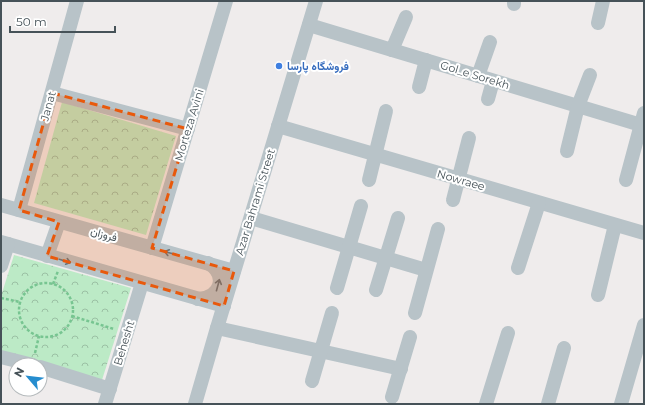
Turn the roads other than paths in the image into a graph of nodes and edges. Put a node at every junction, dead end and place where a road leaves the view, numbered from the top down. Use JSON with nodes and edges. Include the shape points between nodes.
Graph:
{"nodes":[{"id":1,"x":77,"y":1,"type":"edge"},
{"id":2,"x":226,"y":1,"type":"edge"},
{"id":3,"x":316,"y":1,"type":"edge"},
{"id":4,"x":603,"y":1,"type":"edge"},
{"id":5,"x":406,"y":17,"type":"dead end"},
{"id":6,"x":598,"y":23,"type":"dead end"},
{"id":7,"x":309,"y":25,"type":"junction"},
{"id":8,"x":490,"y":42,"type":"dead end"},
{"id":9,"x":392,"y":50,"type":"junction"},
{"id":10,"x":426,"y":60,"type":"junction"},
{"id":11,"x":590,"y":75,"type":"dead end"},
{"id":12,"x":478,"y":76,"type":"junction"},
{"id":13,"x":493,"y":81,"type":"junction"},
{"id":14,"x":419,"y":87,"type":"dead end"},
{"id":15,"x":52,"y":93,"type":"junction"},
{"id":16,"x":488,"y":99,"type":"dead end"},
{"id":17,"x":578,"y":106,"type":"junction"},
{"id":18,"x":386,"y":111,"type":"dead end"},
{"id":19,"x":642,"y":119,"type":"edge"},
{"id":20,"x":278,"y":126,"type":"junction"},
{"id":21,"x":188,"y":129,"type":"junction"},
{"id":22,"x":469,"y":138,"type":"dead end"},
{"id":23,"x":567,"y":152,"type":"dead end"},
{"id":24,"x":374,"y":155,"type":"junction"},
{"id":25,"x":458,"y":179,"type":"junction"},
{"id":26,"x":369,"y":180,"type":"dead end"},
{"id":27,"x":626,"y":180,"type":"dead end"},
{"id":28,"x":453,"y":200,"type":"dead end"},
{"id":29,"x":539,"y":202,"type":"junction"},
{"id":30,"x":1,"y":205,"type":"edge"},
{"id":31,"x":361,"y":206,"type":"dead end"},
{"id":32,"x":20,"y":210,"type":"junction"},
{"id":33,"x":250,"y":218,"type":"junction"},
{"id":34,"x":398,"y":218,"type":"dead end"},
{"id":35,"x":60,"y":222,"type":"junction"},
{"id":36,"x":615,"y":225,"type":"junction"},
{"id":37,"x":438,"y":229,"type":"dead end"},
{"id":38,"x":644,"y":234,"type":"edge"},
{"id":39,"x":4,"y":243,"type":"edge"},
{"id":40,"x":349,"y":247,"type":"junction"},
{"id":41,"x":152,"y":248,"type":"junction"},
{"id":42,"x":47,"y":256,"type":"junction"},
{"id":43,"x":386,"y":258,"type":"junction"},
{"id":44,"x":208,"y":263,"type":"junction"},
{"id":45,"x":1,"y":266,"type":"edge"},
{"id":46,"x":518,"y":268,"type":"dead end"},
{"id":47,"x":426,"y":270,"type":"junction"},
{"id":48,"x":234,"y":271,"type":"junction"},
{"id":49,"x":142,"y":282,"type":"junction"},
{"id":50,"x":338,"y":288,"type":"dead end"},
{"id":51,"x":376,"y":290,"type":"dead end"},
{"id":52,"x":598,"y":295,"type":"dead end"},
{"id":53,"x":198,"y":299,"type":"junction"},
{"id":54,"x":224,"y":306,"type":"junction"},
{"id":55,"x":332,"y":313,"type":"dead end"},
{"id":56,"x":415,"y":313,"type":"dead end"},
{"id":57,"x":644,"y":325,"type":"edge"},
{"id":58,"x":217,"y":328,"type":"junction"},
{"id":59,"x":508,"y":333,"type":"dead end"},
{"id":60,"x":410,"y":337,"type":"dead end"},
{"id":61,"x":564,"y":348,"type":"dead end"},
{"id":62,"x":321,"y":351,"type":"junction"},
{"id":63,"x":401,"y":369,"type":"junction"},
{"id":64,"x":48,"y":370,"type":"edge"},
{"id":65,"x":312,"y":381,"type":"dead end"},
{"id":66,"x":110,"y":389,"type":"junction"},
{"id":67,"x":392,"y":397,"type":"dead end"},
{"id":68,"x":106,"y":404,"type":"edge"},
{"id":69,"x":195,"y":404,"type":"edge"},
{"id":70,"x":486,"y":404,"type":"edge"},
{"id":71,"x":548,"y":404,"type":"edge"},
{"id":72,"x":621,"y":404,"type":"edge"}],
"edges":[{"from":1,"to":15,"type":"street","name":"Janat"},
{"from":2,"to":21,"type":"street","name":"Morteza Avini"},
{"from":3,"to":7,"type":"street","name":"Azar Bahrami Street"},
{"from":4,"to":6,"type":"street"},
{"from":5,"to":9,"type":"street"},
{"from":7,"to":9,"type":"street","name":"Gol_e Sorekh"},
{"from":7,"to":20,"type":"street","name":"Azar Bahrami Street"},
{"from":8,"to":12,"type":"street"},
{"from":9,"to":10,"type":"street","name":"Gol_e Sorekh"},
{"from":10,"to":12,"type":"street","name":"Gol_e Sorekh"},
{"from":10,"to":14,"type":"street"},
{"from":11,"to":17,"type":"street"},
{"from":12,"to":13,"type":"street","name":"Gol_e Sorekh"},
{"from":13,"to":16,"type":"street"},
{"from":13,"to":17,"type":"street","name":"Gol_e Sorekh"},
{"from":15,"to":21,"type":"street"},
{"from":15,"to":32,"type":"street","name":"Janat"},
{"from":17,"to":19,"type":"street","name":"Gol_e Sorekh"},
{"from":17,"to":23,"type":"street"},
{"from":18,"to":24,"type":"street"},
{"from":19,"to":27,"type":"street"},
{"from":20,"to":24,"type":"street","name":"Nowraee"},
{"from":20,"to":33,"type":"street","name":"Azar Bahrami Street"},
{"from":21,"to":41,"type":"street","name":"Morteza Avini"},
{"from":22,"to":25,"type":"street"},
{"from":24,"to":25,"type":"street","name":"Nowraee"},
{"from":24,"to":26,"type":"street"},
{"from":25,"to":28,"type":"street"},
{"from":25,"to":29,"type":"street","name":"Nowraee"},
{"from":29,"to":36,"type":"street","name":"Nowraee"},
{"from":29,"to":46,"type":"street"},
{"from":30,"to":32,"type":"street","name":"فروزان"},
{"from":31,"to":40,"type":"street"},
{"from":32,"to":35,"type":"street","name":"فروزان"},
{"from":33,"to":40,"type":"street"},
{"from":33,"to":48,"type":"street","name":"Azar Bahrami Street"},
{"from":34,"to":43,"type":"street"},
{"from":35,"to":41,"type":"street","name":"فروزان"},
{"from":35,"to":42,"type":"street"},
{"from":36,"to":38,"type":"street","name":"Nowraee"},
{"from":36,"to":52,"type":"street"},
{"from":37,"to":47,"type":"street"},
{"from":39,"to":42,"type":"street"},
{"from":39,"to":45,"type":"street"},
{"from":40,"to":43,"type":"street"},
{"from":40,"to":50,"type":"street"},
{"from":44,"to":41,"type":"street","name":"فروزان","one_way":true},
{"from":42,"to":49,"type":"street","one_way":true},
{"from":43,"to":47,"type":"street"},
{"from":43,"to":51,"type":"street"},
{"from":44,"to":48,"type":"street","name":"فروزان"},
{"from":53,"to":44,"type":"street","one_way":true,"via":[[210,297],[220,282],[217,271]]},
{"from":47,"to":56,"type":"street"},
{"from":48,"to":54,"type":"street","name":"Azar Bahrami Street"},
{"from":49,"to":53,"type":"street"},
{"from":49,"to":66,"type":"street","name":"Behesht"},
{"from":53,"to":54,"type":"street"},
{"from":54,"to":58,"type":"street","name":"Azar Bahrami Street"},
{"from":55,"to":62,"type":"street"},
{"from":57,"to":72,"type":"street"},
{"from":58,"to":62,"type":"street"},
{"from":58,"to":69,"type":"street","name":"Azar Bahrami Street"},
{"from":59,"to":70,"type":"street"},
{"from":60,"to":63,"type":"street"},
{"from":61,"to":71,"type":"street"},
{"from":62,"to":63,"type":"street"},
{"from":62,"to":65,"type":"street"},
{"from":63,"to":67,"type":"street"},
{"from":64,"to":66,"type":"street"},
{"from":66,"to":68,"type":"street","name":"Behesht"}]}
